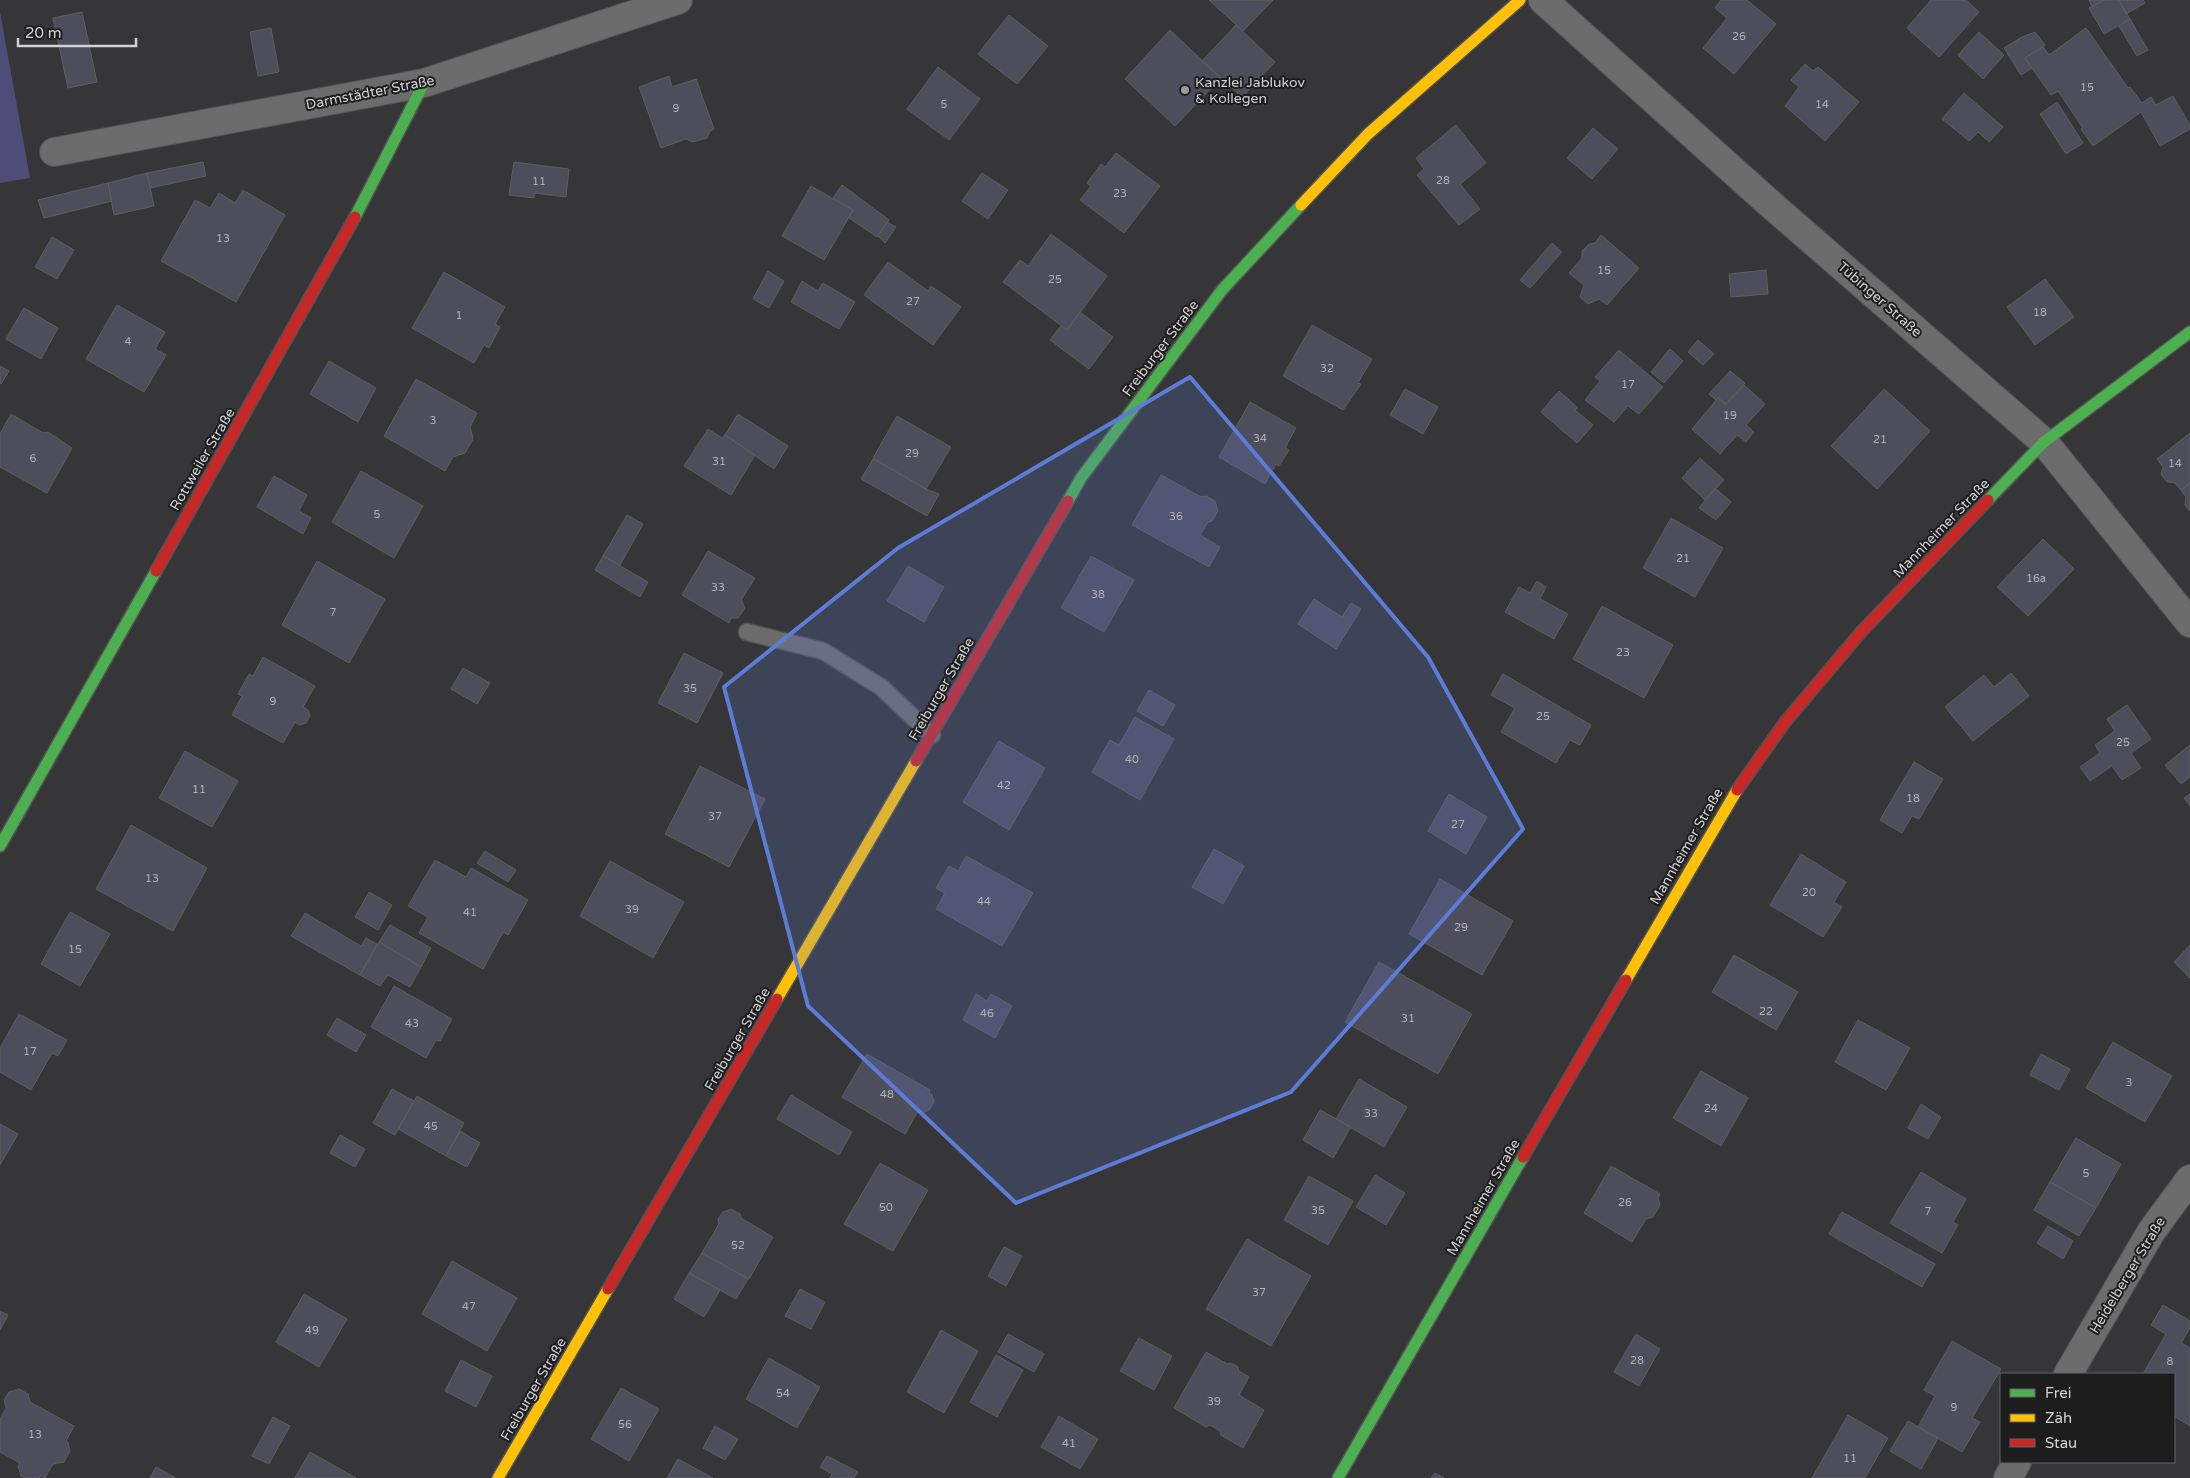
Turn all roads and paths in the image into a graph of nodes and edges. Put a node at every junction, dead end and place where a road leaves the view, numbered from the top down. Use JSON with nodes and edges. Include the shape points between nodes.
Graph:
{"nodes":[{"id":1,"x":678,"y":0,"type":"edge"},
{"id":2,"x":1520,"y":0,"type":"edge"},
{"id":3,"x":1543,"y":0,"type":"edge"},
{"id":4,"x":424,"y":83,"type":"junction"},
{"id":5,"x":54,"y":152,"type":"dead end"},
{"id":6,"x":2190,"y":332,"type":"edge"},
{"id":7,"x":2044,"y":442,"type":"junction"},
{"id":8,"x":2190,"y":623,"type":"edge"},
{"id":9,"x":747,"y":632,"type":"dead end"},
{"id":10,"x":932,"y":735,"type":"junction"},
{"id":11,"x":0,"y":846,"type":"edge"},
{"id":12,"x":2190,"y":1179,"type":"edge"},
{"id":13,"x":2069,"y":1373,"type":"edge"},
{"id":14,"x":2016,"y":1463,"type":"edge"},
{"id":15,"x":498,"y":1478,"type":"edge"},
{"id":16,"x":1338,"y":1478,"type":"edge"},
{"id":17,"x":2008,"y":1478,"type":"edge"}],
"edges":[{"from":1,"to":4,"type":"street","name":"Darmstädter Straße"},
{"from":2,"to":10,"type":"street","name":"Freiburger Straße","via":[[1368,134],[1222,290],[1081,478]]},
{"from":3,"to":7,"type":"street","name":"Tübinger Straße","via":[[1768,202]]},
{"from":4,"to":5,"type":"street","name":"Darmstädter Straße"},
{"from":4,"to":11,"type":"street","name":"Rottweiler Straße","via":[[345,237]]},
{"from":6,"to":7,"type":"street","name":"Mannheimer Straße"},
{"from":7,"to":8,"type":"street","name":"Tübinger Straße"},
{"from":7,"to":16,"type":"street","name":"Mannheimer Straße","via":[[1862,631],[1785,722],[1728,803]]},
{"from":9,"to":10,"type":"lane","via":[[823,651],[881,687]]},
{"from":10,"to":15,"type":"street","name":"Freiburger Straße"},
{"from":12,"to":13,"type":"street","name":"Heidelberger Straße","via":[[2151,1232]]},
{"from":14,"to":17,"type":"street"}]}
